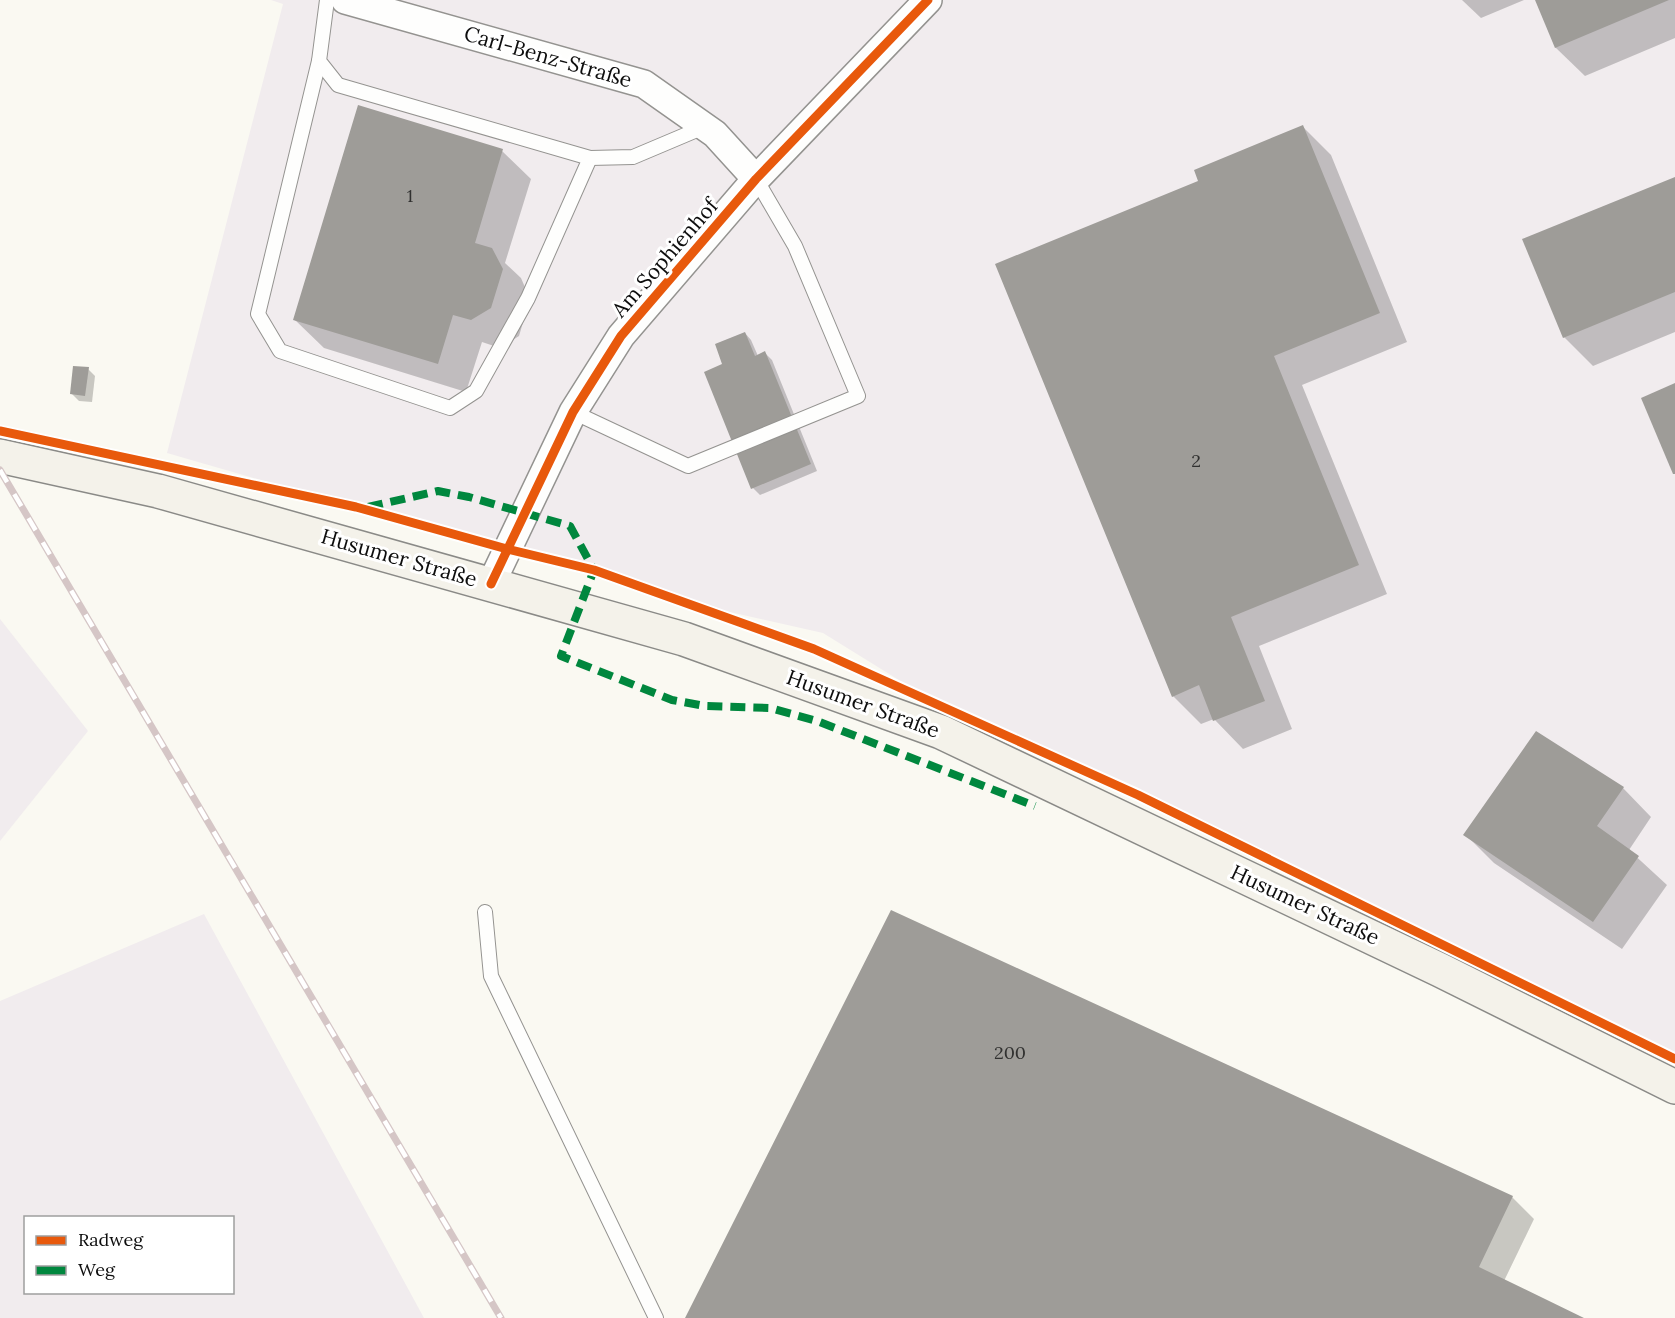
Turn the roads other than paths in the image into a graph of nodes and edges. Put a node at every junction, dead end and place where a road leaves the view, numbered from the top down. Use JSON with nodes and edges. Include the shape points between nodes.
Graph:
{"nodes":[{"id":1,"x":327,"y":0,"type":"edge"},
{"id":2,"x":345,"y":0,"type":"edge"},
{"id":3,"x":928,"y":0,"type":"edge"},
{"id":4,"x":319,"y":61,"type":"junction"},
{"id":5,"x":704,"y":127,"type":"junction"},
{"id":6,"x":590,"y":158,"type":"junction"},
{"id":7,"x":756,"y":179,"type":"junction"},
{"id":8,"x":573,"y":411,"type":"junction"},
{"id":9,"x":0,"y":456,"type":"edge"},
{"id":10,"x":491,"y":584,"type":"junction"},
{"id":11,"x":485,"y":912,"type":"dead end"},
{"id":12,"x":1675,"y":1087,"type":"edge"},
{"id":13,"x":656,"y":1318,"type":"edge"}],
"edges":[{"from":1,"to":4,"type":"lane"},
{"from":2,"to":5,"type":"street","name":"Carl-Benz-Straße","via":[[644,84]]},
{"from":3,"to":7,"type":"street","name":"Am Sophienhof"},
{"from":4,"to":6,"type":"lane","via":[[338,85]]},
{"from":4,"to":6,"type":"lane","via":[[258,314],[280,351],[450,408],[476,390],[528,298]]},
{"from":5,"to":6,"type":"lane","via":[[633,157]]},
{"from":5,"to":7,"type":"street","name":"Carl-Benz-Straße"},
{"from":7,"to":8,"type":"street","name":"Am Sophienhof","via":[[621,336]]},
{"from":7,"to":8,"type":"lane","via":[[795,246],[858,396],[688,466]]},
{"from":8,"to":10,"type":"street","name":"Am Sophienhof"},
{"from":9,"to":10,"type":"main road","name":"Husumer Straße","via":[[158,491]]},
{"from":10,"to":12,"type":"main road","name":"Husumer Straße","via":[[684,639],[941,732],[1440,970]]},
{"from":11,"to":13,"type":"lane","via":[[491,976]]}]}
